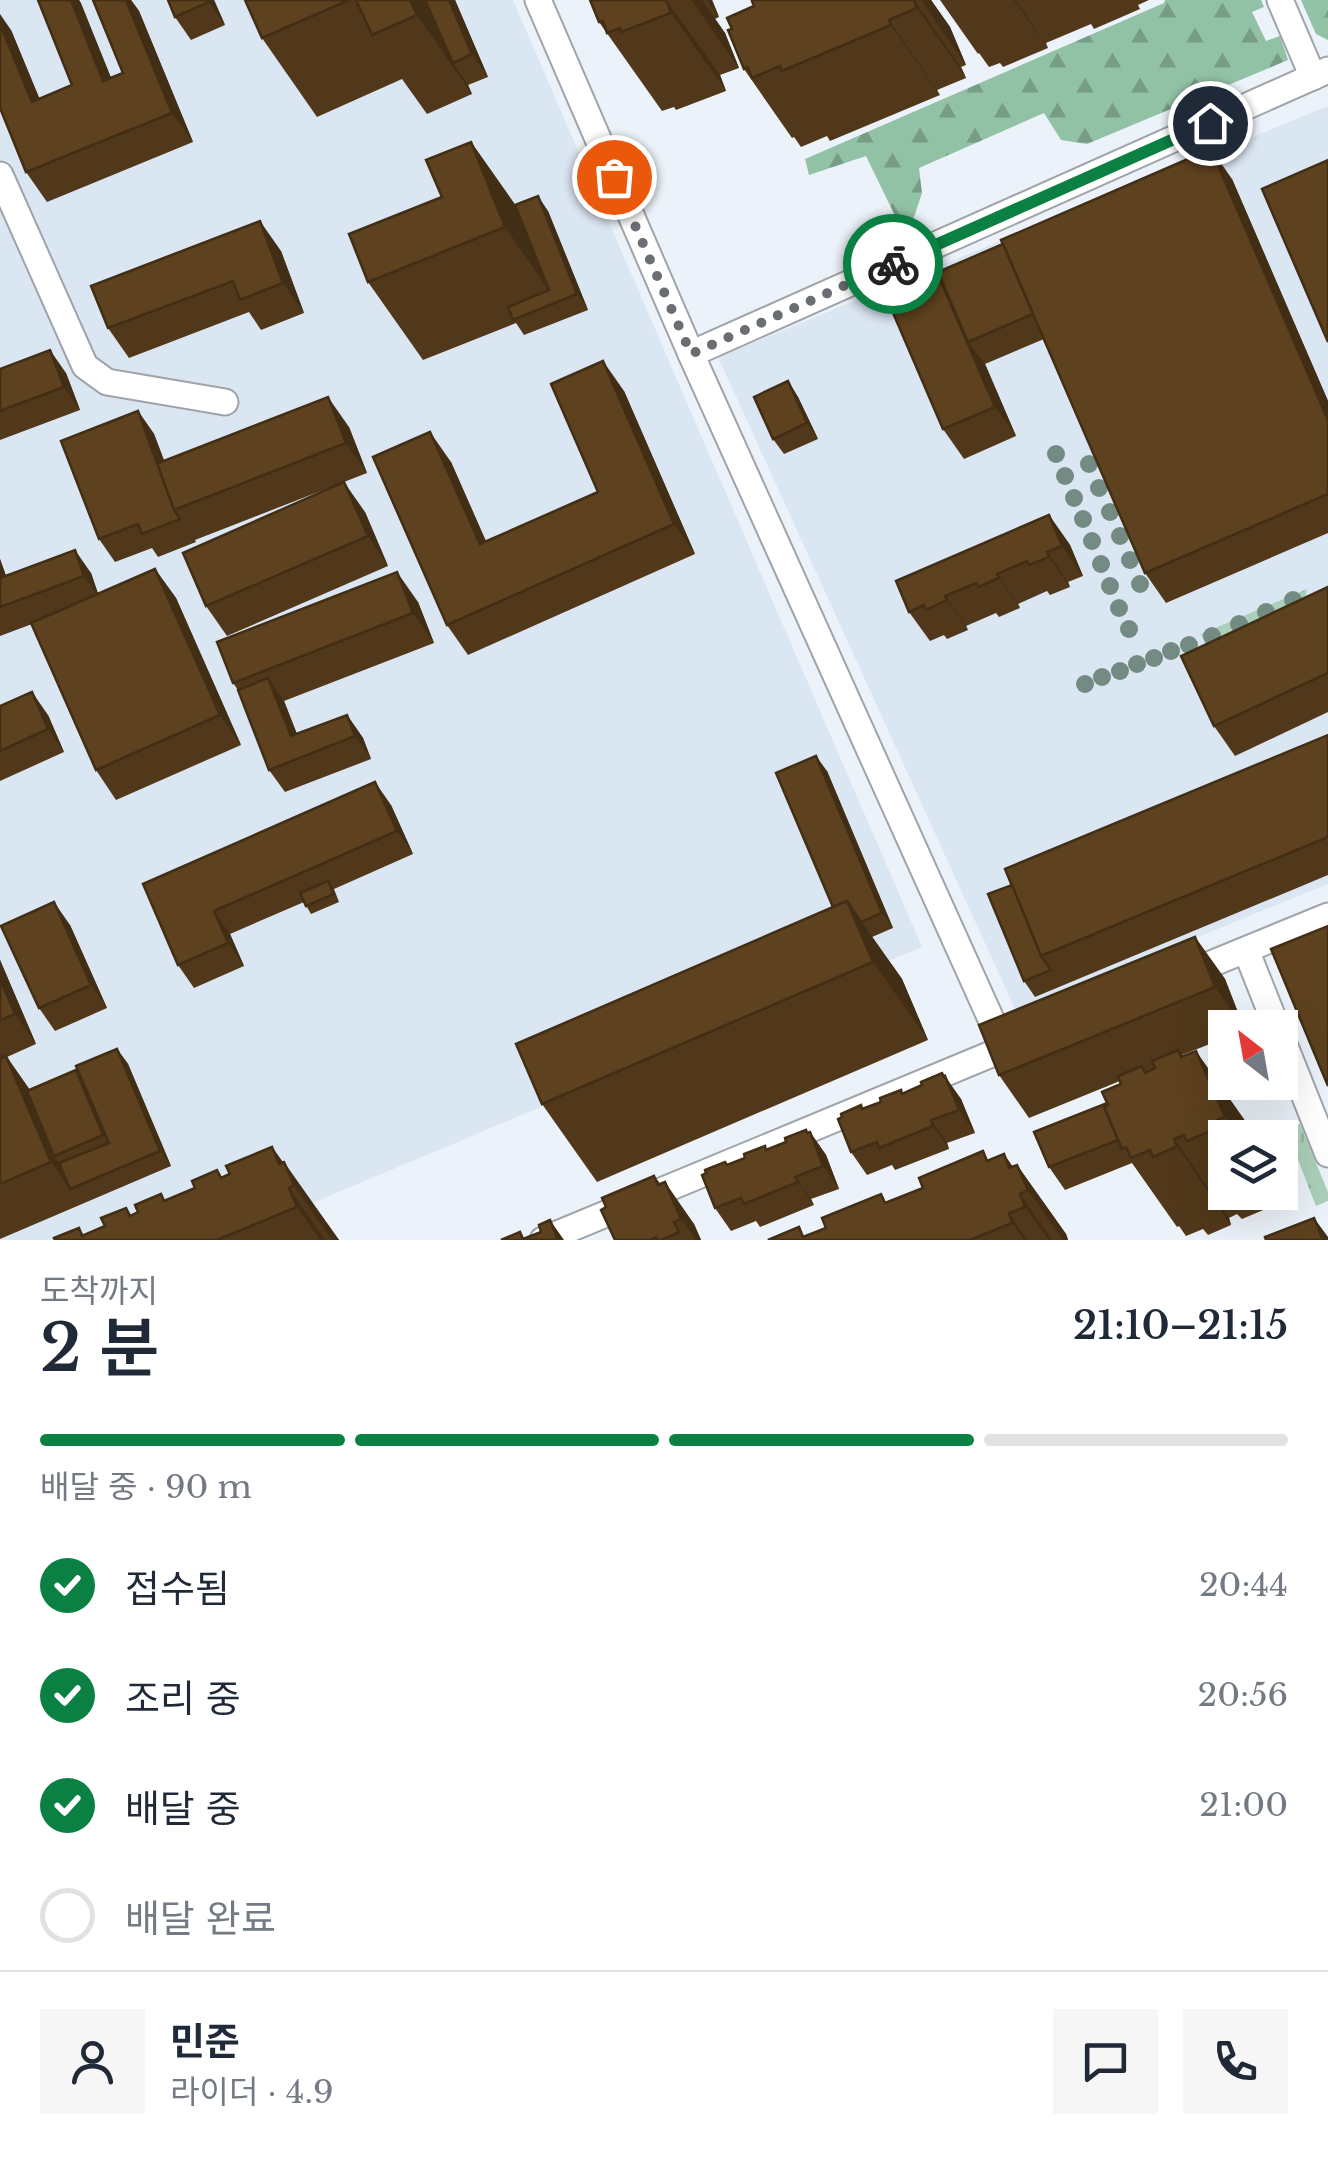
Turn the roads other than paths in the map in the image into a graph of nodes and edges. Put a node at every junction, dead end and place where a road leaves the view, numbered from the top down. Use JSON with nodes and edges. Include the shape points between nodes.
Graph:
{"nodes":[{"id":1,"x":538,"y":0,"type":"edge"},
{"id":2,"x":1280,"y":0,"type":"edge"},
{"id":3,"x":1321,"y":73,"type":"edge"},
{"id":4,"x":0,"y":175,"type":"edge"},
{"id":5,"x":691,"y":354,"type":"junction"},
{"id":6,"x":224,"y":402,"type":"dead end"},
{"id":7,"x":1328,"y":916,"type":"edge"},
{"id":8,"x":1246,"y":950,"type":"junction"},
{"id":9,"x":1160,"y":985,"type":"edge"},
{"id":10,"x":1270,"y":1010,"type":"edge"},
{"id":11,"x":1039,"y":1034,"type":"edge"},
{"id":12,"x":1004,"y":1048,"type":"junction"},
{"id":13,"x":1298,"y":1079,"type":"edge"},
{"id":14,"x":1328,"y":1154,"type":"edge"},
{"id":15,"x":543,"y":1240,"type":"edge"}],
"edges":[{"from":1,"to":5,"type":"street"},
{"from":2,"to":3,"type":"street"},
{"from":3,"to":5,"type":"street"},
{"from":4,"to":6,"type":"street","via":[[84,366],[107,382]]},
{"from":5,"to":12,"type":"street"},
{"from":7,"to":8,"type":"street"},
{"from":8,"to":9,"type":"street"},
{"from":8,"to":10,"type":"street"},
{"from":11,"to":12,"type":"street"},
{"from":12,"to":15,"type":"street"},
{"from":13,"to":14,"type":"street"}]}
